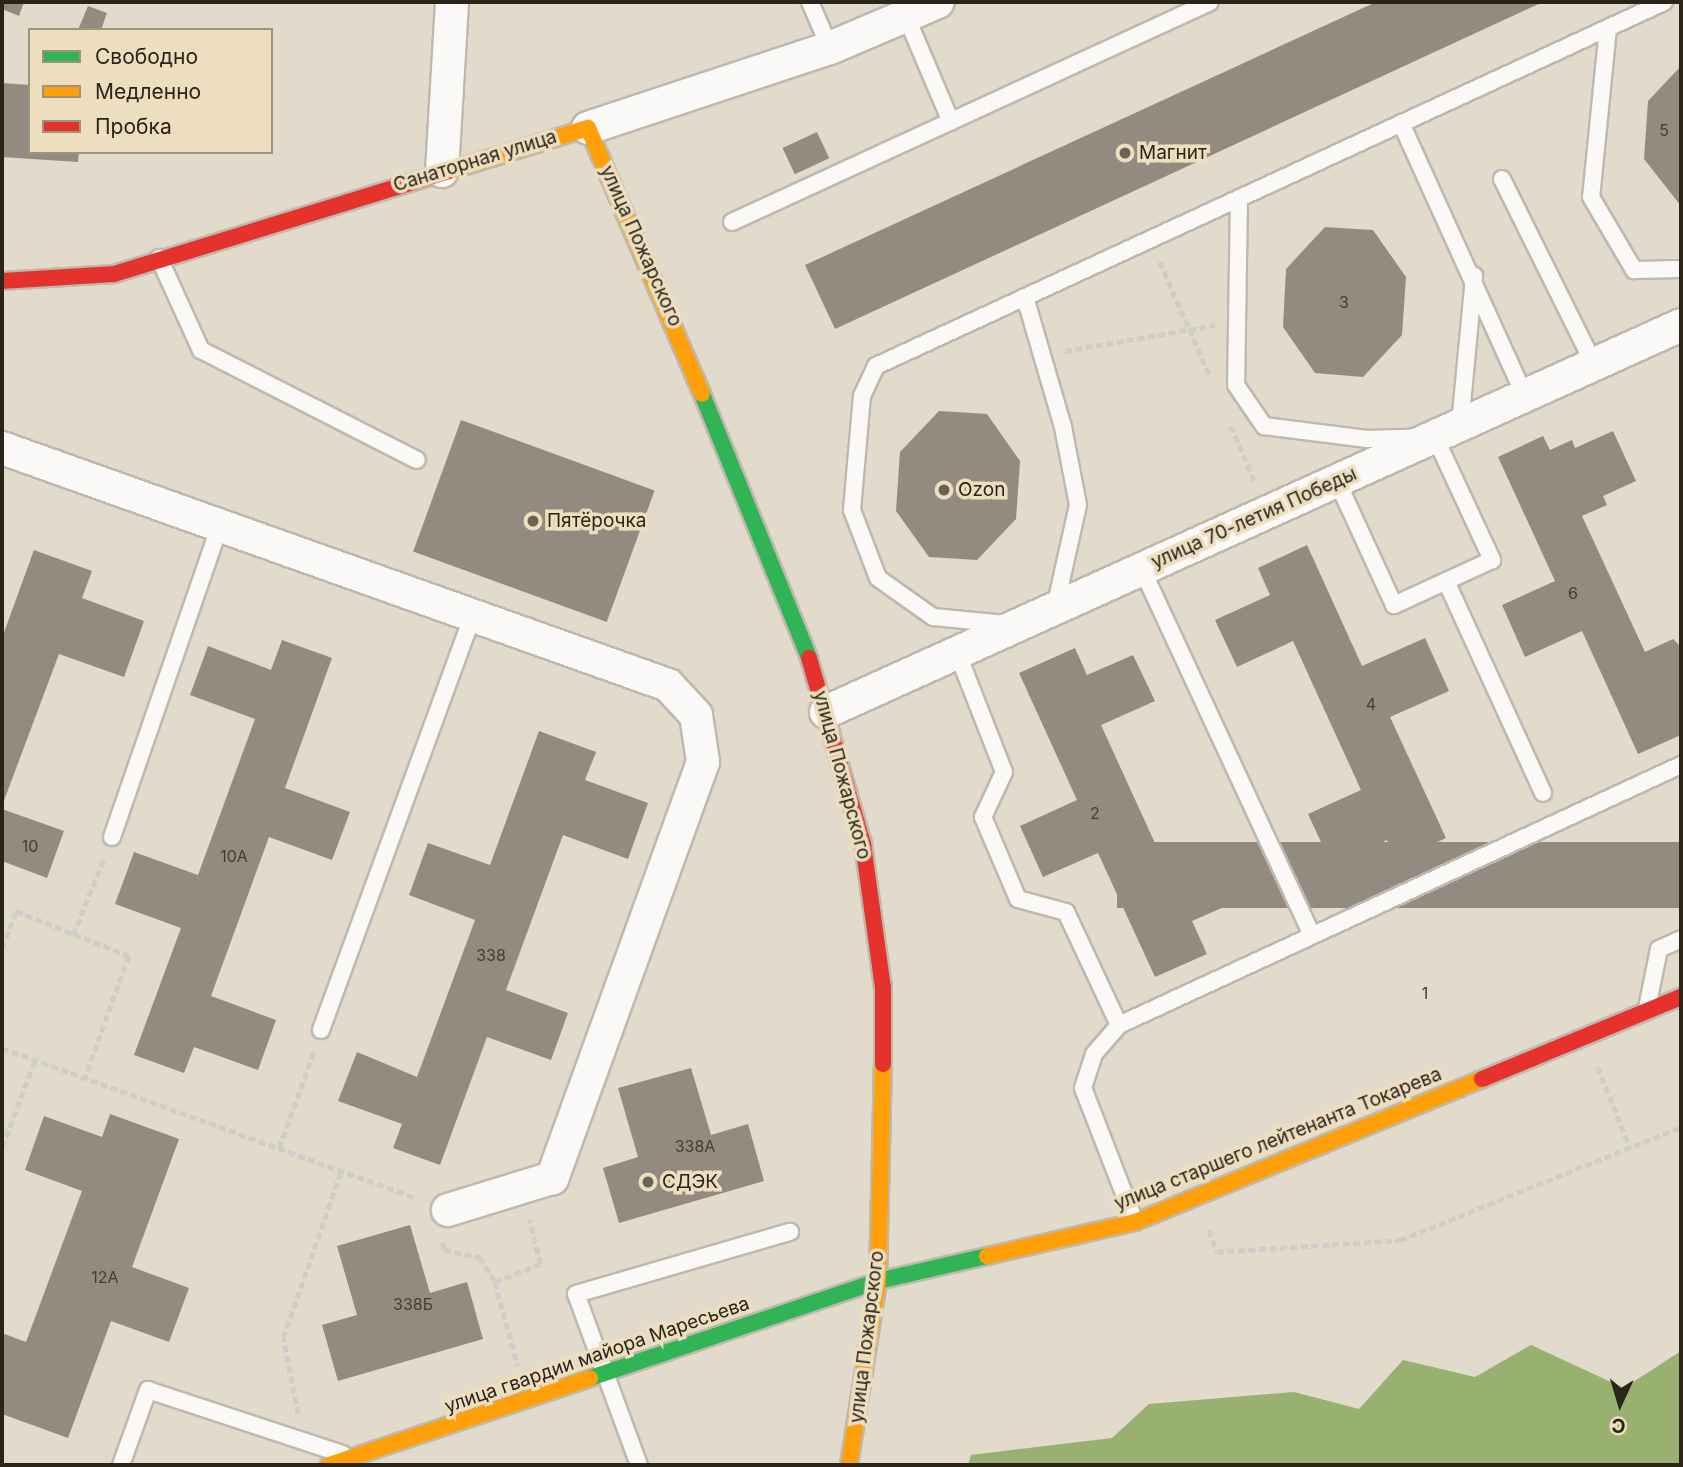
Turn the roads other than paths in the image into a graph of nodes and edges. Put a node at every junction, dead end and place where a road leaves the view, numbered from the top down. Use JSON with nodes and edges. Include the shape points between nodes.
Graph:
{"nodes":[{"id":1,"x":452,"y":2,"type":"edge"},
{"id":2,"x":810,"y":2,"type":"edge"},
{"id":3,"x":938,"y":2,"type":"edge"},
{"id":4,"x":1210,"y":2,"type":"edge"},
{"id":5,"x":1664,"y":2,"type":"edge"},
{"id":6,"x":906,"y":16,"type":"junction"},
{"id":7,"x":1608,"y":28,"type":"junction"},
{"id":8,"x":830,"y":48,"type":"junction"},
{"id":9,"x":951,"y":122,"type":"junction"},
{"id":10,"x":1401,"y":123,"type":"junction"},
{"id":11,"x":588,"y":128,"type":"junction"},
{"id":12,"x":442,"y":172,"type":"junction"},
{"id":13,"x":1502,"y":179,"type":"dead end"},
{"id":14,"x":1239,"y":198,"type":"junction"},
{"id":15,"x":732,"y":222,"type":"dead end"},
{"id":16,"x":159,"y":258,"type":"junction"},
{"id":17,"x":1681,"y":269,"type":"edge"},
{"id":18,"x":1475,"y":273,"type":"junction"},
{"id":19,"x":2,"y":281,"type":"edge"},
{"id":20,"x":1025,"y":297,"type":"junction"},
{"id":21,"x":1681,"y":325,"type":"edge"},
{"id":22,"x":1594,"y":364,"type":"junction"},
{"id":23,"x":1525,"y":396,"type":"junction"},
{"id":24,"x":1448,"y":431,"type":"junction"},
{"id":25,"x":2,"y":448,"type":"edge"},
{"id":26,"x":416,"y":460,"type":"dead end"},
{"id":27,"x":1337,"y":481,"type":"junction"},
{"id":28,"x":220,"y":525,"type":"junction"},
{"id":29,"x":1142,"y":569,"type":"junction"},
{"id":30,"x":1446,"y":581,"type":"junction"},
{"id":31,"x":1055,"y":608,"type":"junction"},
{"id":32,"x":474,"y":615,"type":"junction"},
{"id":33,"x":1018,"y":625,"type":"junction"},
{"id":34,"x":957,"y":652,"type":"junction"},
{"id":35,"x":826,"y":712,"type":"junction"},
{"id":36,"x":1681,"y":765,"type":"edge"},
{"id":37,"x":1543,"y":793,"type":"dead end"},
{"id":38,"x":112,"y":837,"type":"road end"},
{"id":39,"x":1312,"y":936,"type":"junction"},
{"id":40,"x":1681,"y":939,"type":"edge"},
{"id":41,"x":1681,"y":998,"type":"edge"},
{"id":42,"x":1647,"y":1012,"type":"junction"},
{"id":43,"x":1119,"y":1025,"type":"junction"},
{"id":44,"x":321,"y":1030,"type":"road end"},
{"id":45,"x":442,"y":1208,"type":"road end"},
{"id":46,"x":1135,"y":1222,"type":"junction"},
{"id":47,"x":790,"y":1232,"type":"dead end"},
{"id":48,"x":878,"y":1281,"type":"junction"},
{"id":49,"x":604,"y":1377,"type":"junction"},
{"id":50,"x":355,"y":1457,"type":"junction"},
{"id":51,"x":121,"y":1465,"type":"edge"},
{"id":52,"x":329,"y":1465,"type":"edge"},
{"id":53,"x":639,"y":1465,"type":"edge"},
{"id":54,"x":849,"y":1465,"type":"edge"}],
"edges":[{"from":1,"to":12,"type":"street"},
{"from":2,"to":8,"type":"lane"},
{"from":3,"to":6,"type":"street","name":"Санаторная улица"},
{"from":4,"to":9,"type":"lane"},
{"from":5,"to":7,"type":"lane"},
{"from":6,"to":8,"type":"street","name":"Санаторная улица"},
{"from":6,"to":9,"type":"lane"},
{"from":7,"to":10,"type":"lane"},
{"from":7,"to":17,"type":"lane","via":[[1591,197],[1634,270]]},
{"from":8,"to":11,"type":"street","name":"Санаторная улица"},
{"from":9,"to":15,"type":"lane"},
{"from":10,"to":14,"type":"lane"},
{"from":10,"to":18,"type":"lane"},
{"from":11,"to":12,"type":"street","name":"Санаторная улица"},
{"from":11,"to":35,"type":"street","name":"улица Пожарского","via":[[726,447]]},
{"from":12,"to":16,"type":"street","name":"Санаторная улица"},
{"from":13,"to":22,"type":"lane"},
{"from":14,"to":20,"type":"lane"},
{"from":14,"to":24,"type":"lane","via":[[1236,385],[1264,426],[1367,439]]},
{"from":16,"to":19,"type":"street","name":"Санаторная улица","via":[[114,274]]},
{"from":16,"to":26,"type":"lane","via":[[201,350]]},
{"from":18,"to":23,"type":"lane"},
{"from":18,"to":24,"type":"lane"},
{"from":20,"to":31,"type":"lane","via":[[1078,505]]},
{"from":20,"to":33,"type":"lane","via":[[876,366],[862,396],[852,510],[878,578],[933,617]]},
{"from":21,"to":22,"type":"street","name":"улица 70-летия Победы"},
{"from":22,"to":23,"type":"street","name":"улица 70-летия Победы"},
{"from":23,"to":24,"type":"street","name":"улица 70-летия Победы"},
{"from":24,"to":27,"type":"street","name":"улица 70-летия Победы"},
{"from":24,"to":30,"type":"lane","via":[[1492,560]]},
{"from":25,"to":28,"type":"street"},
{"from":27,"to":29,"type":"street","name":"улица 70-летия Победы"},
{"from":27,"to":30,"type":"lane","via":[[1394,605]]},
{"from":28,"to":32,"type":"street"},
{"from":28,"to":38,"type":"lane"},
{"from":29,"to":31,"type":"street","name":"улица 70-летия Победы"},
{"from":29,"to":39,"type":"lane"},
{"from":30,"to":37,"type":"lane"},
{"from":31,"to":33,"type":"street","name":"улица 70-летия Победы"},
{"from":32,"to":44,"type":"lane"},
{"from":32,"to":45,"type":"street","via":[[668,685],[696,715],[703,762],[552,1178]]},
{"from":33,"to":34,"type":"street","name":"улица 70-летия Победы"},
{"from":34,"to":35,"type":"street","name":"улица 70-летия Победы"},
{"from":34,"to":43,"type":"lane","via":[[1004,772],[983,817],[1018,899],[1066,912]]},
{"from":35,"to":48,"type":"street","name":"улица Пожарского","via":[[863,844],[883,989]]},
{"from":36,"to":39,"type":"lane"},
{"from":39,"to":43,"type":"lane"},
{"from":40,"to":42,"type":"lane","via":[[1659,949]]},
{"from":41,"to":42,"type":"street","name":"улица старшего лейтенанта Токарева"},
{"from":42,"to":46,"type":"street","name":"улица старшего лейтенанта Токарева"},
{"from":43,"to":46,"type":"lane","via":[[1094,1054],[1083,1088]]},
{"from":46,"to":48,"type":"street","name":"улица старшего лейтенанта Токарева"},
{"from":47,"to":49,"type":"lane","via":[[576,1294]]},
{"from":48,"to":49,"type":"street","name":"улица гвардии майора Маресьева"},
{"from":48,"to":54,"type":"street","name":"улица Пожарского"},
{"from":49,"to":50,"type":"street","name":"улица гвардии майора Маресьева"},
{"from":49,"to":53,"type":"lane"},
{"from":50,"to":51,"type":"lane","via":[[148,1390]]},
{"from":50,"to":52,"type":"street","name":"улица гвардии майора Маресьева"}]}
